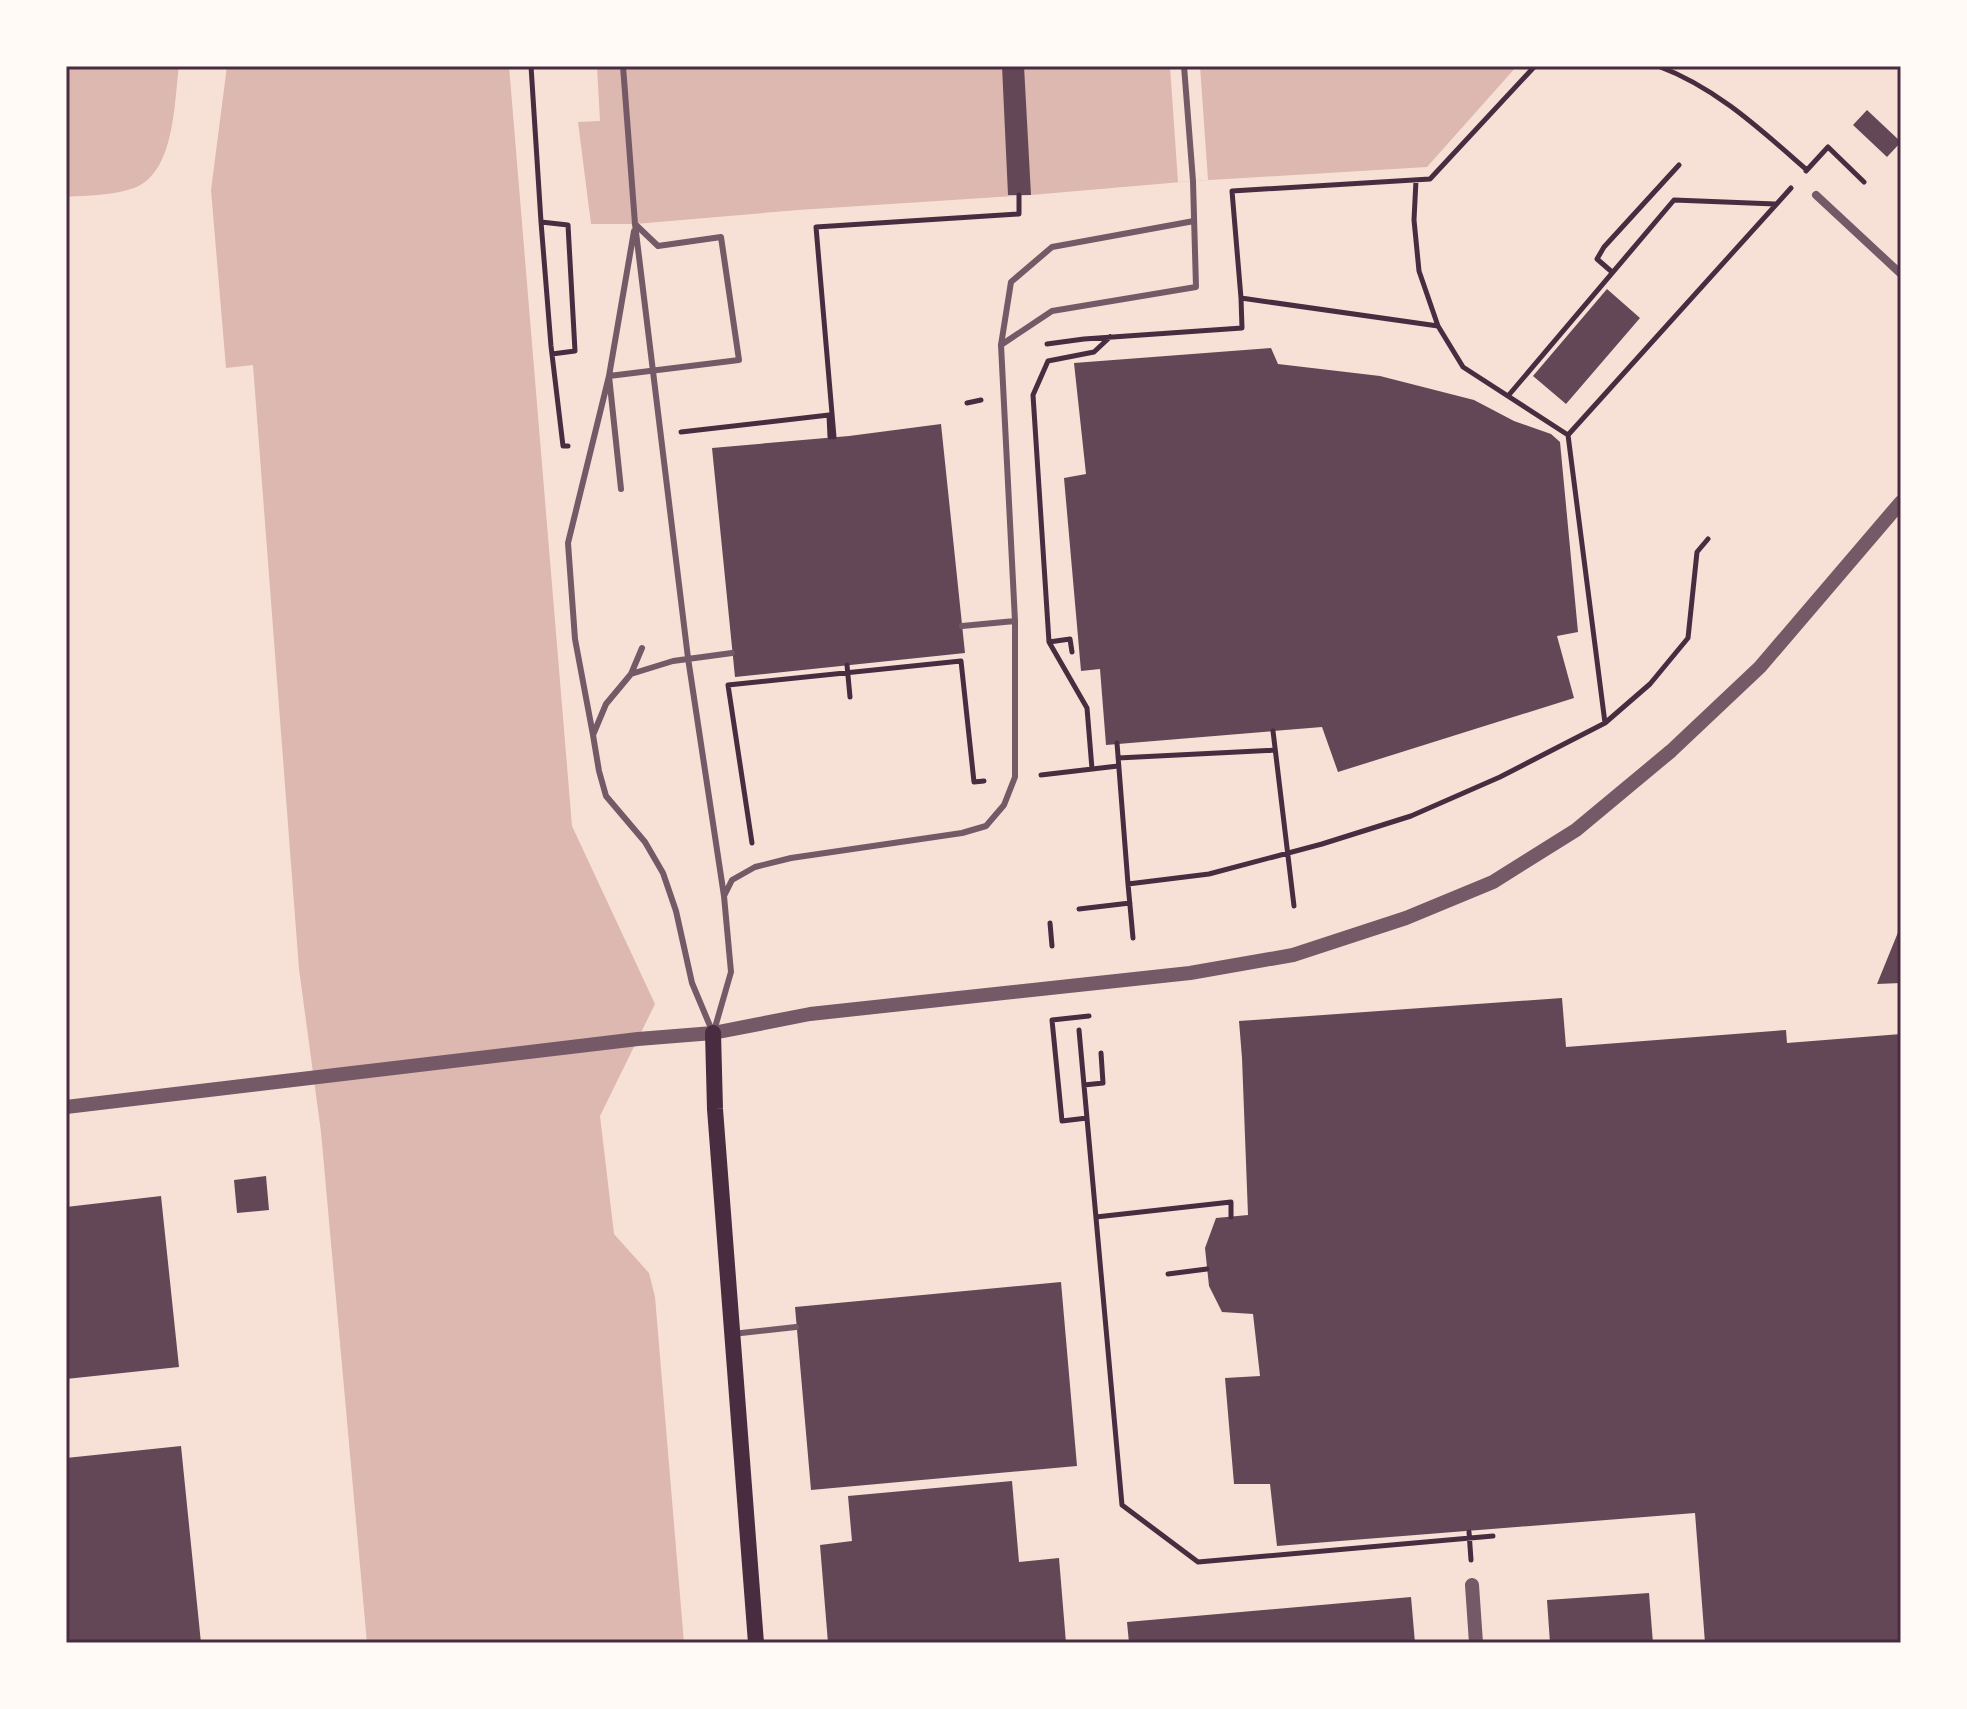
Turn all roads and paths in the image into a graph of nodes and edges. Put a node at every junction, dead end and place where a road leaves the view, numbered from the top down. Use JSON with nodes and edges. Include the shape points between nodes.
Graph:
{"nodes":[{"id":1,"x":531,"y":66,"type":"edge"},
{"id":2,"x":623,"y":66,"type":"edge"},
{"id":3,"x":1184,"y":66,"type":"edge"},
{"id":4,"x":1535,"y":66,"type":"edge"},
{"id":5,"x":1658,"y":66,"type":"edge"},
{"id":6,"x":1678,"y":66,"type":"edge"},
{"id":7,"x":1679,"y":74,"type":"junction"},
{"id":8,"x":1679,"y":165,"type":"dead end"},
{"id":9,"x":1807,"y":170,"type":"junction"},
{"id":10,"x":1416,"y":180,"type":"junction"},
{"id":11,"x":1864,"y":182,"type":"dead end"},
{"id":12,"x":1019,"y":195,"type":"dead end"},
{"id":13,"x":1816,"y":195,"type":"dead end"},
{"id":14,"x":1776,"y":204,"type":"junction"},
{"id":15,"x":1194,"y":221,"type":"junction"},
{"id":16,"x":541,"y":222,"type":"junction"},
{"id":17,"x":635,"y":224,"type":"junction"},
{"id":18,"x":1612,"y":272,"type":"junction"},
{"id":19,"x":1901,"y":274,"type":"edge"},
{"id":20,"x":1241,"y":298,"type":"junction"},
{"id":21,"x":1438,"y":326,"type":"junction"},
{"id":22,"x":1111,"y":337,"type":"junction"},
{"id":23,"x":1001,"y":345,"type":"junction"},
{"id":24,"x":1038,"y":345,"type":"dead end"},
{"id":25,"x":551,"y":346,"type":"dead end"},
{"id":26,"x":552,"y":354,"type":"dead end"},
{"id":27,"x":653,"y":371,"type":"junction"},
{"id":28,"x":609,"y":376,"type":"junction"},
{"id":29,"x":1508,"y":396,"type":"junction"},
{"id":30,"x":1568,"y":435,"type":"junction"},
{"id":31,"x":834,"y":437,"type":"dead end"},
{"id":32,"x":621,"y":489,"type":"dead end"},
{"id":33,"x":1901,"y":502,"type":"edge"},
{"id":34,"x":1708,"y":539,"type":"dead end"},
{"id":35,"x":1015,"y":621,"type":"junction"},
{"id":36,"x":962,"y":626,"type":"dead end"},
{"id":37,"x":1049,"y":642,"type":"junction"},
{"id":38,"x":642,"y":648,"type":"dead end"},
{"id":39,"x":1072,"y":652,"type":"dead end"},
{"id":40,"x":732,"y":653,"type":"dead end"},
{"id":41,"x":688,"y":658,"type":"junction"},
{"id":42,"x":848,"y":669,"type":"junction"},
{"id":43,"x":631,"y":674,"type":"junction"},
{"id":44,"x":850,"y":697,"type":"dead end"},
{"id":45,"x":1605,"y":723,"type":"junction"},
{"id":46,"x":1273,"y":731,"type":"dead end"},
{"id":47,"x":593,"y":735,"type":"junction"},
{"id":48,"x":1117,"y":743,"type":"dead end"},
{"id":49,"x":1275,"y":750,"type":"junction"},
{"id":50,"x":1118,"y":758,"type":"junction"},
{"id":51,"x":1118,"y":766,"type":"junction"},
{"id":52,"x":1092,"y":769,"type":"junction"},
{"id":53,"x":1041,"y":775,"type":"dead end"},
{"id":54,"x":984,"y":781,"type":"dead end"},
{"id":55,"x":752,"y":843,"type":"dead end"},
{"id":56,"x":1287,"y":853,"type":"junction"},
{"id":57,"x":1128,"y":884,"type":"junction"},
{"id":58,"x":724,"y":896,"type":"junction"},
{"id":59,"x":1130,"y":903,"type":"junction"},
{"id":60,"x":1294,"y":906,"type":"dead end"},
{"id":61,"x":1079,"y":909,"type":"dead end"},
{"id":62,"x":1050,"y":923,"type":"dead end"},
{"id":63,"x":1133,"y":938,"type":"dead end"},
{"id":64,"x":1052,"y":946,"type":"dead end"},
{"id":65,"x":1089,"y":1016,"type":"dead end"},
{"id":66,"x":1079,"y":1030,"type":"dead end"},
{"id":67,"x":713,"y":1033,"type":"junction"},
{"id":68,"x":1101,"y":1053,"type":"dead end"},
{"id":69,"x":1084,"y":1085,"type":"junction"},
{"id":70,"x":66,"y":1107,"type":"edge"},
{"id":71,"x":1087,"y":1118,"type":"junction"},
{"id":72,"x":1096,"y":1217,"type":"junction"},
{"id":73,"x":1231,"y":1217,"type":"dead end"},
{"id":74,"x":1207,"y":1269,"type":"dead end"},
{"id":75,"x":1168,"y":1274,"type":"dead end"},
{"id":76,"x":796,"y":1327,"type":"dead end"},
{"id":77,"x":732,"y":1334,"type":"junction"},
{"id":78,"x":1493,"y":1536,"type":"dead end"},
{"id":79,"x":1472,"y":1585,"type":"dead end"},
{"id":80,"x":756,"y":1643,"type":"edge"},
{"id":81,"x":1476,"y":1643,"type":"edge"}],
"edges":[{"from":1,"to":16,"type":"path"},
{"from":2,"to":17,"type":"lane"},
{"from":3,"to":15,"type":"lane"},
{"from":4,"to":10,"type":"path","via":[[1430,179]]},
{"from":5,"to":7,"type":"path"},
{"from":6,"to":7,"type":"path"},
{"from":7,"to":9,"type":"path","via":[[1736,109]]},
{"from":8,"to":18,"type":"path","via":[[1604,247],[1597,259]]},
{"from":9,"to":11,"type":"path","via":[[1828,147]]},
{"from":9,"to":14,"type":"path"},
{"from":10,"to":20,"type":"path","via":[[1232,191]]},
{"from":10,"to":21,"type":"path","via":[[1419,271]]},
{"from":12,"to":31,"type":"path","via":[[1019,214],[816,227]]},
{"from":13,"to":19,"type":"street"},
{"from":14,"to":18,"type":"path","via":[[1674,200]]},
{"from":14,"to":30,"type":"path"},
{"from":15,"to":23,"type":"lane","via":[[1052,247],[1011,282]]},
{"from":15,"to":23,"type":"lane","via":[[1196,287],[1052,311]]},
{"from":16,"to":25,"type":"path"},
{"from":16,"to":26,"type":"path","via":[[568,225],[575,351]]},
{"from":17,"to":27,"type":"lane"},
{"from":17,"to":27,"type":"lane","via":[[658,246],[721,237],[739,360]]},
{"from":17,"to":28,"type":"lane"},
{"from":18,"to":29,"type":"path"},
{"from":20,"to":21,"type":"path"},
{"from":20,"to":22,"type":"path","via":[[1242,328]]},
{"from":21,"to":29,"type":"path","via":[[1463,367]]},
{"from":22,"to":24,"type":"path"},
{"from":22,"to":37,"type":"path","via":[[1094,352],[1048,361],[1033,395]]},
{"from":23,"to":35,"type":"lane"},
{"from":27,"to":28,"type":"lane"},
{"from":27,"to":41,"type":"lane"},
{"from":28,"to":32,"type":"lane"},
{"from":28,"to":47,"type":"lane","via":[[568,543],[575,639]]},
{"from":29,"to":30,"type":"path"},
{"from":30,"to":45,"type":"path"},
{"from":33,"to":67,"type":"street","via":[[1760,667],[1671,751],[1576,830],[1493,882],[1293,955],[1190,973],[810,1014]]},
{"from":34,"to":45,"type":"path","via":[[1697,552],[1688,638],[1650,684]]},
{"from":35,"to":36,"type":"lane"},
{"from":35,"to":58,"type":"lane","via":[[1015,777],[1004,805],[986,826],[755,867],[732,880]]},
{"from":37,"to":39,"type":"path","via":[[1070,639]]},
{"from":37,"to":52,"type":"path","via":[[1087,708]]},
{"from":38,"to":43,"type":"lane"},
{"from":40,"to":41,"type":"lane"},
{"from":41,"to":43,"type":"lane"},
{"from":41,"to":58,"type":"lane"},
{"from":42,"to":44,"type":"path"},
{"from":42,"to":54,"type":"path","via":[[961,661],[974,782]]},
{"from":42,"to":55,"type":"path","via":[[728,685]]},
{"from":43,"to":47,"type":"lane","via":[[606,704]]},
{"from":45,"to":56,"type":"path","via":[[1411,816]]},
{"from":46,"to":49,"type":"path"},
{"from":47,"to":67,"type":"lane","via":[[606,796],[663,873],[692,983]]},
{"from":48,"to":50,"type":"path"},
{"from":49,"to":50,"type":"path"},
{"from":49,"to":56,"type":"path"},
{"from":50,"to":51,"type":"path"},
{"from":51,"to":52,"type":"path"},
{"from":51,"to":57,"type":"path"},
{"from":52,"to":53,"type":"path"},
{"from":56,"to":57,"type":"path","via":[[1209,874]]},
{"from":56,"to":60,"type":"path"},
{"from":57,"to":59,"type":"path"},
{"from":58,"to":67,"type":"lane","via":[[731,972]]},
{"from":59,"to":61,"type":"path"},
{"from":59,"to":63,"type":"path"},
{"from":62,"to":64,"type":"path"},
{"from":65,"to":71,"type":"path","via":[[1052,1020],[1062,1121]]},
{"from":66,"to":69,"type":"path"},
{"from":67,"to":70,"type":"street"},
{"from":67,"to":77,"type":"main road"},
{"from":68,"to":69,"type":"path","via":[[1103,1083]]},
{"from":69,"to":71,"type":"path"},
{"from":71,"to":72,"type":"path"},
{"from":72,"to":73,"type":"path","via":[[1231,1202]]},
{"from":72,"to":78,"type":"path","via":[[1122,1505],[1198,1562]]},
{"from":74,"to":75,"type":"path"},
{"from":76,"to":77,"type":"lane"},
{"from":77,"to":80,"type":"main road"},
{"from":79,"to":81,"type":"street"}]}
